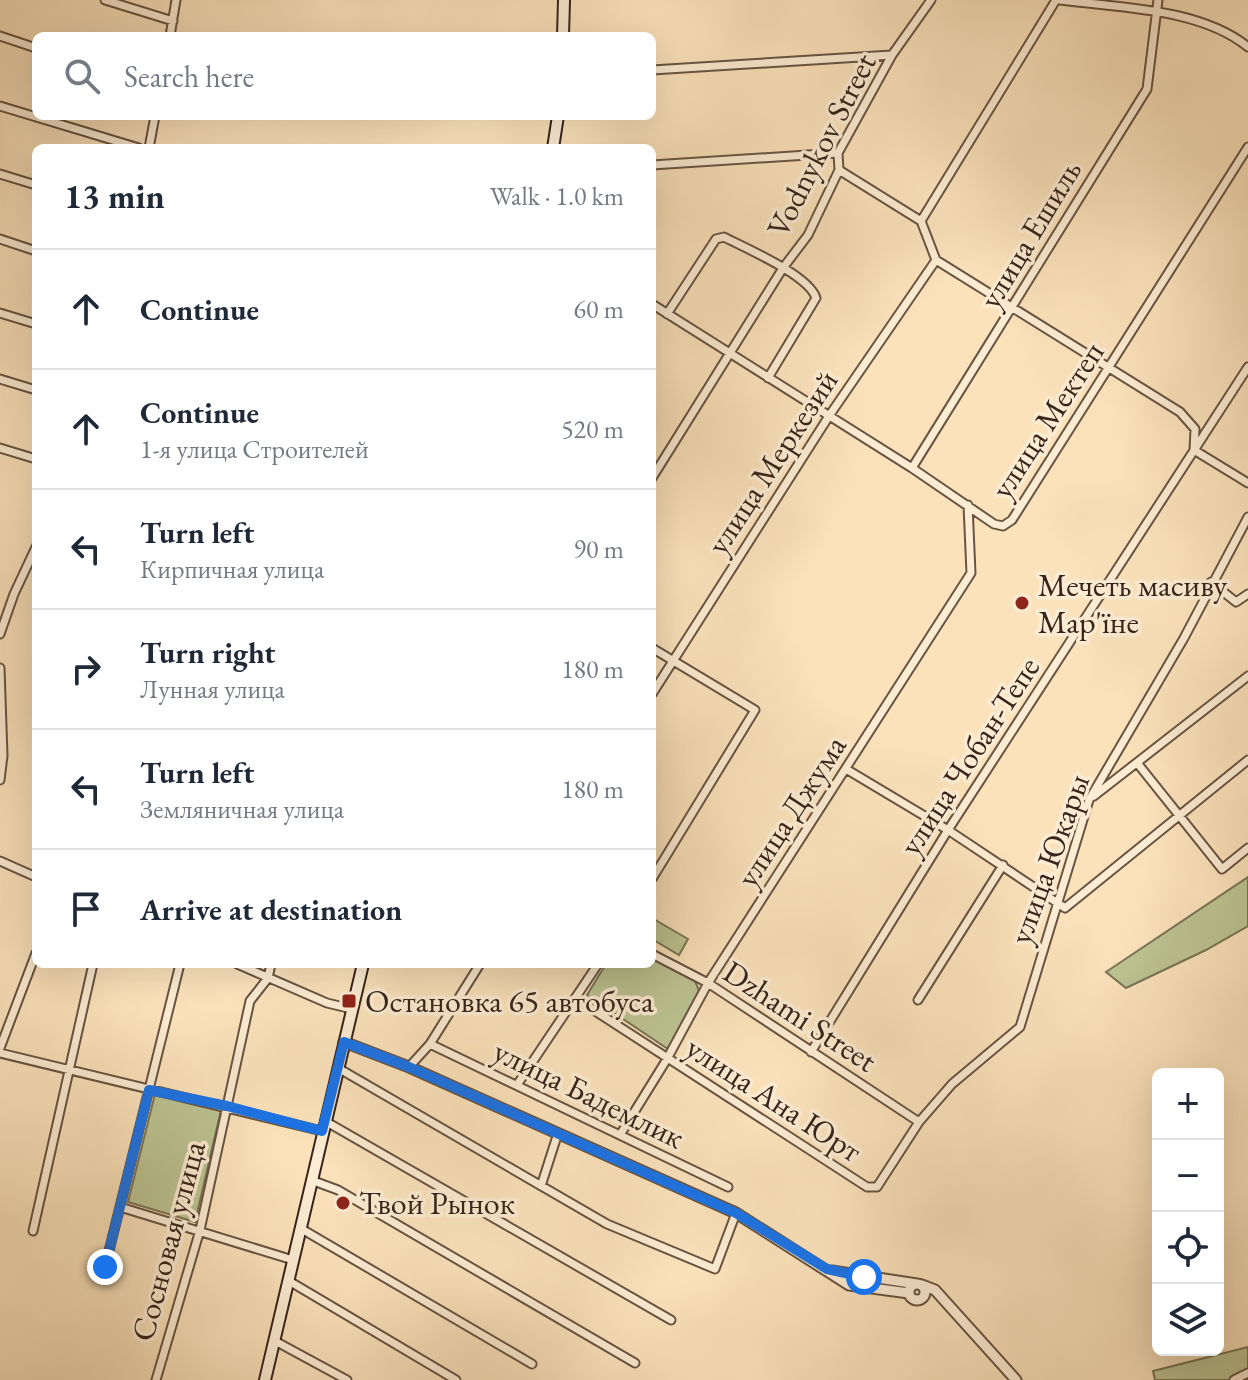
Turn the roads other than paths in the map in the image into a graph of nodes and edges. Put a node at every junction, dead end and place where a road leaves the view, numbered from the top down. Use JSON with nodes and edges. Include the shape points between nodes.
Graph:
{"nodes":[{"id":1,"x":105,"y":0,"type":"edge"},
{"id":2,"x":176,"y":0,"type":"edge"},
{"id":3,"x":564,"y":0,"type":"edge"},
{"id":4,"x":931,"y":0,"type":"edge"},
{"id":5,"x":1058,"y":0,"type":"edge"},
{"id":6,"x":1158,"y":0,"type":"edge"},
{"id":7,"x":1156,"y":13,"type":"junction"},
{"id":8,"x":173,"y":21,"type":"junction"},
{"id":9,"x":171,"y":32,"type":"edge"},
{"id":10,"x":563,"y":32,"type":"edge"},
{"id":11,"x":0,"y":36,"type":"edge"},
{"id":12,"x":32,"y":47,"type":"edge"},
{"id":13,"x":1248,"y":47,"type":"edge"},
{"id":14,"x":892,"y":55,"type":"junction"},
{"id":15,"x":656,"y":70,"type":"edge"},
{"id":16,"x":0,"y":106,"type":"edge"},
{"id":17,"x":32,"y":116,"type":"edge"},
{"id":18,"x":46,"y":120,"type":"edge"},
{"id":19,"x":154,"y":120,"type":"edge"},
{"id":20,"x":557,"y":120,"type":"edge"},
{"id":21,"x":126,"y":144,"type":"edge"},
{"id":22,"x":150,"y":144,"type":"edge"},
{"id":23,"x":554,"y":144,"type":"edge"},
{"id":24,"x":1248,"y":147,"type":"edge"},
{"id":25,"x":838,"y":153,"type":"junction"},
{"id":26,"x":656,"y":165,"type":"edge"},
{"id":27,"x":839,"y":170,"type":"junction"},
{"id":28,"x":0,"y":174,"type":"edge"},
{"id":29,"x":32,"y":184,"type":"edge"},
{"id":30,"x":921,"y":221,"type":"junction"},
{"id":31,"x":0,"y":239,"type":"edge"},
{"id":32,"x":32,"y":250,"type":"edge"},
{"id":33,"x":936,"y":260,"type":"junction"},
{"id":34,"x":783,"y":268,"type":"junction"},
{"id":35,"x":656,"y":307,"type":"edge"},
{"id":36,"x":1014,"y":308,"type":"junction"},
{"id":37,"x":0,"y":313,"type":"edge"},
{"id":38,"x":667,"y":314,"type":"junction"},
{"id":39,"x":32,"y":323,"type":"edge"},
{"id":40,"x":732,"y":354,"type":"junction"},
{"id":41,"x":1248,"y":367,"type":"edge"},
{"id":42,"x":1108,"y":369,"type":"junction"},
{"id":43,"x":768,"y":378,"type":"junction"},
{"id":44,"x":0,"y":379,"type":"edge"},
{"id":45,"x":32,"y":389,"type":"edge"},
{"id":46,"x":829,"y":416,"type":"junction"},
{"id":47,"x":0,"y":448,"type":"edge"},
{"id":48,"x":1194,"y":450,"type":"junction"},
{"id":49,"x":32,"y":458,"type":"edge"},
{"id":50,"x":912,"y":468,"type":"junction"},
{"id":51,"x":656,"y":472,"type":"edge"},
{"id":52,"x":1248,"y":483,"type":"edge"},
{"id":53,"x":968,"y":505,"type":"junction"},
{"id":54,"x":1248,"y":517,"type":"edge"},
{"id":55,"x":32,"y":556,"type":"edge"},
{"id":56,"x":1211,"y":582,"type":"junction"},
{"id":57,"x":1248,"y":594,"type":"edge"},
{"id":58,"x":0,"y":634,"type":"edge"},
{"id":59,"x":656,"y":650,"type":"edge"},
{"id":60,"x":673,"y":661,"type":"junction"},
{"id":61,"x":0,"y":668,"type":"edge"},
{"id":62,"x":1248,"y":676,"type":"edge"},
{"id":63,"x":656,"y":688,"type":"edge"},
{"id":64,"x":1248,"y":760,"type":"edge"},
{"id":65,"x":1138,"y":764,"type":"junction"},
{"id":66,"x":846,"y":769,"type":"junction"},
{"id":67,"x":0,"y":780,"type":"edge"},
{"id":68,"x":1089,"y":800,"type":"junction"},
{"id":69,"x":1181,"y":814,"type":"junction"},
{"id":70,"x":948,"y":830,"type":"junction"},
{"id":71,"x":1248,"y":848,"type":"edge"},
{"id":72,"x":0,"y":861,"type":"edge"},
{"id":73,"x":1003,"y":865,"type":"junction"},
{"id":74,"x":656,"y":872,"type":"edge"},
{"id":75,"x":32,"y":875,"type":"edge"},
{"id":76,"x":1059,"y":901,"type":"junction"},
{"id":77,"x":656,"y":956,"type":"edge"},
{"id":78,"x":32,"y":964,"type":"edge"},
{"id":79,"x":92,"y":968,"type":"edge"},
{"id":80,"x":179,"y":968,"type":"edge"},
{"id":81,"x":246,"y":968,"type":"edge"},
{"id":82,"x":270,"y":968,"type":"edge"},
{"id":83,"x":362,"y":968,"type":"edge"},
{"id":84,"x":478,"y":968,"type":"edge"},
{"id":85,"x":595,"y":968,"type":"edge"},
{"id":86,"x":268,"y":978,"type":"junction"},
{"id":87,"x":708,"y":983,"type":"junction"},
{"id":88,"x":575,"y":998,"type":"junction"},
{"id":89,"x":918,"y":1000,"type":"dead end"},
{"id":90,"x":352,"y":1009,"type":"junction"},
{"id":91,"x":344,"y":1042,"type":"junction"},
{"id":92,"x":430,"y":1044,"type":"junction"},
{"id":93,"x":0,"y":1050,"type":"edge"},
{"id":94,"x":811,"y":1052,"type":"junction"},
{"id":95,"x":667,"y":1059,"type":"junction"},
{"id":96,"x":409,"y":1067,"type":"junction"},
{"id":97,"x":338,"y":1068,"type":"junction"},
{"id":98,"x":68,"y":1071,"type":"junction"},
{"id":99,"x":517,"y":1085,"type":"junction"},
{"id":100,"x":149,"y":1090,"type":"junction"},
{"id":101,"x":227,"y":1106,"type":"junction"},
{"id":102,"x":919,"y":1122,"type":"junction"},
{"id":103,"x":324,"y":1126,"type":"junction"},
{"id":104,"x":558,"y":1133,"type":"junction"},
{"id":105,"x":620,"y":1135,"type":"junction"},
{"id":106,"x":311,"y":1180,"type":"junction"},
{"id":107,"x":541,"y":1186,"type":"junction"},
{"id":108,"x":728,"y":1187,"type":"dead end"},
{"id":109,"x":867,"y":1187,"type":"joint"},
{"id":110,"x":120,"y":1207,"type":"junction"},
{"id":111,"x":736,"y":1213,"type":"junction"},
{"id":112,"x":300,"y":1228,"type":"junction"},
{"id":113,"x":200,"y":1230,"type":"junction"},
{"id":114,"x":33,"y":1231,"type":"dead end"},
{"id":115,"x":293,"y":1260,"type":"junction"},
{"id":116,"x":811,"y":1261,"type":"junction"},
{"id":117,"x":105,"y":1267,"type":"dead end"},
{"id":118,"x":289,"y":1281,"type":"junction"},
{"id":119,"x":919,"y":1285,"type":"junction"},
{"id":120,"x":935,"y":1290,"type":"junction"},
{"id":121,"x":909,"y":1293,"type":"junction"},
{"id":122,"x":921,"y":1299,"type":"junction"},
{"id":123,"x":671,"y":1320,"type":"dead end"},
{"id":124,"x":275,"y":1341,"type":"junction"},
{"id":125,"x":635,"y":1363,"type":"dead end"},
{"id":126,"x":532,"y":1364,"type":"dead end"},
{"id":127,"x":1248,"y":1373,"type":"edge"},
{"id":128,"x":156,"y":1380,"type":"edge"},
{"id":129,"x":265,"y":1380,"type":"edge"},
{"id":130,"x":347,"y":1380,"type":"edge"},
{"id":131,"x":456,"y":1380,"type":"edge"},
{"id":132,"x":1016,"y":1380,"type":"edge"},
{"id":133,"x":1234,"y":1380,"type":"edge"}],
"edges":[{"from":1,"to":8,"type":"street"},
{"from":2,"to":8,"type":"street"},
{"from":3,"to":10,"type":"main road"},
{"from":4,"to":14,"type":"street","name":"Vodnykov Street"},
{"from":5,"to":7,"type":"street"},
{"from":5,"to":30,"type":"street"},
{"from":6,"to":7,"type":"street","name":"улица Ешиль"},
{"from":7,"to":13,"type":"street","via":[[1227,30]]},
{"from":7,"to":36,"type":"street","name":"улица Ешиль","via":[[1147,89]]},
{"from":8,"to":9,"type":"street"},
{"from":11,"to":12,"type":"street"},
{"from":14,"to":15,"type":"street"},
{"from":14,"to":25,"type":"street","name":"Vodnykov Street"},
{"from":16,"to":17,"type":"street"},
{"from":18,"to":21,"type":"street"},
{"from":19,"to":22,"type":"street"},
{"from":20,"to":23,"type":"main road"},
{"from":24,"to":42,"type":"street","name":"улица Мектеп"},
{"from":25,"to":26,"type":"street"},
{"from":25,"to":27,"type":"street","name":"Vodnykov Street"},
{"from":27,"to":30,"type":"street"},
{"from":27,"to":34,"type":"street","name":"Vodnykov Street","via":[[808,235]]},
{"from":28,"to":29,"type":"street"},
{"from":30,"to":33,"type":"street"},
{"from":31,"to":32,"type":"street"},
{"from":33,"to":36,"type":"street"},
{"from":33,"to":46,"type":"street","name":"улица Меркезий"},
{"from":34,"to":38,"type":"street","via":[[724,237],[716,239]]},
{"from":34,"to":40,"type":"street","name":"Vodnykov Street"},
{"from":34,"to":43,"type":"street","via":[[816,298]]},
{"from":35,"to":38,"type":"street","name":"улица Мектеп"},
{"from":36,"to":42,"type":"street"},
{"from":36,"to":50,"type":"street","name":"улица Ешиль"},
{"from":37,"to":39,"type":"street"},
{"from":38,"to":40,"type":"street","name":"улица Мектеп"},
{"from":40,"to":43,"type":"street","name":"улица Мектеп"},
{"from":40,"to":51,"type":"street","name":"Vodnykov Street"},
{"from":41,"to":48,"type":"street","name":"улица Чобан-Тепе"},
{"from":42,"to":48,"type":"street","via":[[1180,412],[1195,429]]},
{"from":42,"to":53,"type":"street","name":"улица Мектеп","via":[[1012,520],[994,524]]},
{"from":43,"to":46,"type":"street","name":"улица Мектеп"},
{"from":44,"to":45,"type":"street"},
{"from":46,"to":50,"type":"street","name":"улица Мектеп"},
{"from":46,"to":60,"type":"street","name":"улица Меркезий"},
{"from":47,"to":49,"type":"street"},
{"from":48,"to":52,"type":"street"},
{"from":48,"to":70,"type":"street","name":"улица Чобан-Тепе"},
{"from":50,"to":53,"type":"street","name":"улица Мектеп"},
{"from":53,"to":66,"type":"street","name":"улица Джума","via":[[971,573]]},
{"from":54,"to":56,"type":"street","name":"улица Юкары"},
{"from":55,"to":58,"type":"street"},
{"from":56,"to":57,"type":"street","via":[[1236,602]]},
{"from":56,"to":68,"type":"street","name":"улица Юкары"},
{"from":59,"to":60,"type":"street"},
{"from":60,"to":63,"type":"street","name":"улица Меркезий"},
{"from":60,"to":74,"type":"street","via":[[755,710]]},
{"from":61,"to":67,"type":"street"},
{"from":62,"to":65,"type":"street"},
{"from":64,"to":69,"type":"street"},
{"from":65,"to":68,"type":"street"},
{"from":65,"to":69,"type":"street"},
{"from":66,"to":70,"type":"street"},
{"from":66,"to":87,"type":"street","name":"улица Джума"},
{"from":68,"to":76,"type":"street","name":"улица Юкары"},
{"from":69,"to":71,"type":"street","via":[[1222,869]]},
{"from":69,"to":76,"type":"street","via":[[1065,908]]},
{"from":70,"to":73,"type":"street"},
{"from":70,"to":94,"type":"street","name":"улица Чобан-Тепе"},
{"from":72,"to":75,"type":"street"},
{"from":73,"to":76,"type":"street"},
{"from":73,"to":89,"type":"street"},
{"from":76,"to":102,"type":"street","name":"улица Юкары","via":[[1020,1027],[952,1084]]},
{"from":77,"to":87,"type":"street","name":"Dzhami Street"},
{"from":78,"to":93,"type":"street"},
{"from":79,"to":98,"type":"street"},
{"from":80,"to":100,"type":"street"},
{"from":81,"to":86,"type":"street"},
{"from":82,"to":86,"type":"street","name":"Сосновая улица"},
{"from":83,"to":90,"type":"main road"},
{"from":84,"to":92,"type":"street"},
{"from":85,"to":88,"type":"street"},
{"from":86,"to":90,"type":"street"},
{"from":86,"to":101,"type":"street","name":"Сосновая улица","via":[[250,1001]]},
{"from":87,"to":94,"type":"street","name":"Dzhami Street"},
{"from":87,"to":95,"type":"street","name":"улица Джума"},
{"from":88,"to":95,"type":"street","name":"улица Ана Юрт"},
{"from":88,"to":99,"type":"street"},
{"from":90,"to":91,"type":"main road"},
{"from":91,"to":96,"type":"street"},
{"from":91,"to":97,"type":"main road"},
{"from":92,"to":96,"type":"street"},
{"from":92,"to":99,"type":"street","name":"улица Бадемлик"},
{"from":93,"to":98,"type":"street"},
{"from":94,"to":102,"type":"street","name":"Dzhami Street"},
{"from":95,"to":105,"type":"street","name":"улица Джума"},
{"from":95,"to":109,"type":"street","name":"улица Ана Юрт"},
{"from":96,"to":104,"type":"street"},
{"from":97,"to":103,"type":"main road"},
{"from":97,"to":107,"type":"street"},
{"from":98,"to":100,"type":"street"},
{"from":98,"to":114,"type":"street"},
{"from":99,"to":105,"type":"street","name":"улица Бадемлик"},
{"from":100,"to":101,"type":"street"},
{"from":100,"to":110,"type":"street"},
{"from":101,"to":103,"type":"street"},
{"from":101,"to":113,"type":"street","name":"Сосновая улица"},
{"from":102,"to":109,"type":"street","name":"улица Юкары","via":[[877,1187]]},
{"from":103,"to":106,"type":"main road"},
{"from":103,"to":123,"type":"street"},
{"from":104,"to":107,"type":"street"},
{"from":104,"to":111,"type":"street"},
{"from":105,"to":108,"type":"street","name":"улица Бадемлик"},
{"from":106,"to":112,"type":"main road"},
{"from":106,"to":125,"type":"street","via":[[338,1190]]},
{"from":107,"to":111,"type":"street","via":[[607,1224],[715,1269]]},
{"from":110,"to":113,"type":"street"},
{"from":110,"to":117,"type":"street"},
{"from":111,"to":116,"type":"street"},
{"from":112,"to":115,"type":"main road"},
{"from":112,"to":126,"type":"street"},
{"from":113,"to":115,"type":"street"},
{"from":113,"to":128,"type":"street","name":"Сосновая улица"},
{"from":115,"to":118,"type":"main road"},
{"from":116,"to":119,"type":"street","via":[[843,1274]]},
{"from":116,"to":121,"type":"street","via":[[849,1285]]},
{"from":118,"to":124,"type":"main road"},
{"from":118,"to":131,"type":"street"},
{"from":119,"to":120,"type":"street"},
{"from":119,"to":121,"type":"street"},
{"from":119,"to":122,"type":"street","via":[[925,1292]]},
{"from":120,"to":122,"type":"street"},
{"from":120,"to":132,"type":"street"},
{"from":121,"to":122,"type":"street","via":[[914,1300]]},
{"from":124,"to":129,"type":"main road"},
{"from":124,"to":130,"type":"street"},
{"from":127,"to":133,"type":"street"}]}
